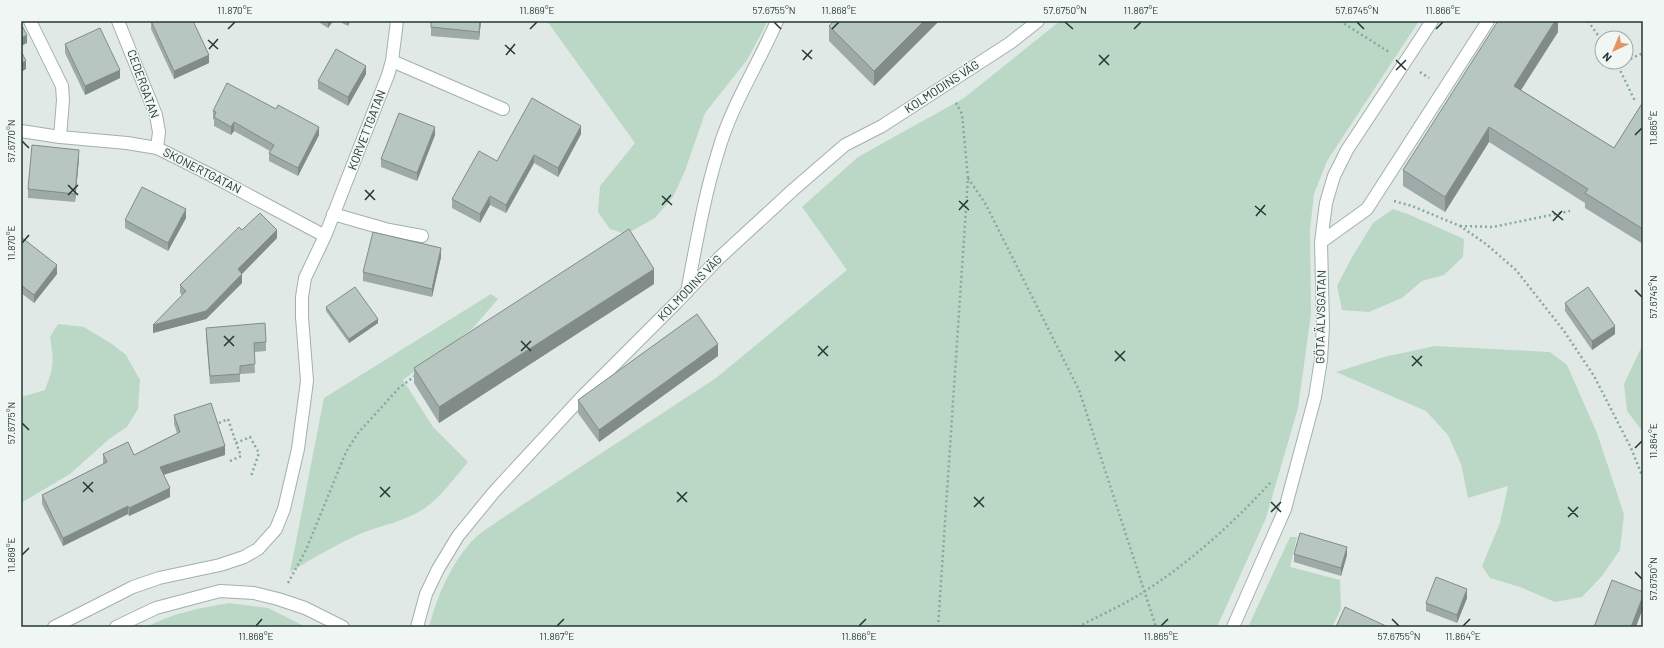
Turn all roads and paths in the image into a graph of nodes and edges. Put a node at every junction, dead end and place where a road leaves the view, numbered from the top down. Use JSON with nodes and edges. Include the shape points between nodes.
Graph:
{"nodes":[{"id":1,"x":30,"y":21,"type":"edge"},
{"id":2,"x":397,"y":21,"type":"edge"},
{"id":3,"x":777,"y":21,"type":"edge"},
{"id":4,"x":1038,"y":21,"type":"edge"},
{"id":5,"x":1432,"y":21,"type":"edge"},
{"id":6,"x":1488,"y":21,"type":"edge"},
{"id":7,"x":1588,"y":21,"type":"edge"},
{"id":8,"x":123,"y":23,"type":"edge"},
{"id":9,"x":1594,"y":30,"type":"edge"},
{"id":10,"x":1643,"y":52,"type":"edge"},
{"id":11,"x":1634,"y":56,"type":"edge"},
{"id":12,"x":392,"y":61,"type":"junction"},
{"id":13,"x":1620,"y":70,"type":"edge"},
{"id":14,"x":946,"y":85,"type":"junction"},
{"id":15,"x":1635,"y":101,"type":"dead end"},
{"id":16,"x":503,"y":109,"type":"dead end"},
{"id":17,"x":21,"y":131,"type":"edge"},
{"id":18,"x":60,"y":137,"type":"junction"},
{"id":19,"x":156,"y":148,"type":"junction"},
{"id":20,"x":968,"y":178,"type":"junction"},
{"id":21,"x":1367,"y":209,"type":"junction"},
{"id":22,"x":1570,"y":212,"type":"dead end"},
{"id":23,"x":333,"y":214,"type":"junction"},
{"id":24,"x":1460,"y":226,"type":"junction"},
{"id":25,"x":325,"y":236,"type":"junction"},
{"id":26,"x":422,"y":236,"type":"dead end"},
{"id":27,"x":1321,"y":242,"type":"junction"},
{"id":28,"x":687,"y":292,"type":"junction"},
{"id":29,"x":418,"y":374,"type":"edge"},
{"id":30,"x":219,"y":423,"type":"edge"},
{"id":31,"x":236,"y":443,"type":"junction"},
{"id":32,"x":230,"y":460,"type":"dead end"},
{"id":33,"x":251,"y":476,"type":"dead end"},
{"id":34,"x":1275,"y":478,"type":"dead end"},
{"id":35,"x":1643,"y":478,"type":"edge"},
{"id":36,"x":1145,"y":591,"type":"junction"},
{"id":37,"x":278,"y":599,"type":"junction"},
{"id":38,"x":54,"y":627,"type":"edge"},
{"id":39,"x":116,"y":627,"type":"edge"},
{"id":40,"x":343,"y":627,"type":"edge"},
{"id":41,"x":417,"y":627,"type":"edge"},
{"id":42,"x":938,"y":627,"type":"edge"},
{"id":43,"x":1078,"y":627,"type":"edge"},
{"id":44,"x":1156,"y":627,"type":"edge"},
{"id":45,"x":1233,"y":627,"type":"edge"}],
"edges":[{"from":1,"to":18,"type":"street","via":[[62,86]]},
{"from":2,"to":12,"type":"street","name":"KORVETTGATAN"},
{"from":3,"to":28,"type":"street","via":[[738,100],[718,151],[698,232]]},
{"from":4,"to":14,"type":"street","name":"KOLMODINS VÄG","via":[[1010,43]]},
{"from":5,"to":27,"type":"street","name":"GÖTA ÄLVSGATAN","via":[[1340,163],[1326,203]]},
{"from":6,"to":21,"type":"street"},
{"from":7,"to":9,"type":"path"},
{"from":8,"to":19,"type":"street","name":"CEDERGATAN","via":[[156,115],[159,132]]},
{"from":10,"to":11,"type":"path"},
{"from":12,"to":16,"type":"street"},
{"from":12,"to":23,"type":"street","name":"KORVETTGATAN"},
{"from":13,"to":15,"type":"path"},
{"from":14,"to":20,"type":"path","via":[[962,114]]},
{"from":14,"to":28,"type":"street","name":"KOLMODINS VÄG","via":[[882,126],[845,145],[723,254]]},
{"from":17,"to":18,"type":"street","name":"SKONERTGATAN"},
{"from":18,"to":19,"type":"street","name":"SKONERTGATAN"},
{"from":19,"to":25,"type":"street","name":"SKONERTGATAN"},
{"from":20,"to":36,"type":"path","via":[[985,203],[1079,390]]},
{"from":20,"to":42,"type":"path"},
{"from":21,"to":24,"type":"path","via":[[1395,201]]},
{"from":21,"to":27,"type":"street"},
{"from":22,"to":24,"type":"path","via":[[1492,227]]},
{"from":23,"to":25,"type":"street","name":"KORVETTGATAN"},
{"from":23,"to":26,"type":"street","via":[[389,230]]},
{"from":24,"to":35,"type":"path","via":[[1516,270],[1564,331],[1594,376],[1631,448]]},
{"from":25,"to":38,"type":"street","name":"KORVETTGATAN","via":[[305,278],[302,296],[307,381],[298,449],[284,510],[276,529],[258,549],[244,557],[146,582]]},
{"from":27,"to":45,"type":"street","name":"GÖTA ÄLVSGATAN","via":[[1323,326],[1315,397],[1285,509]]},
{"from":28,"to":41,"type":"street","name":"KOLMODINS VÄG","via":[[580,399],[494,492],[458,536],[426,594]]},
{"from":29,"to":37,"type":"path","via":[[399,388],[358,433],[346,452],[306,550]]},
{"from":30,"to":31,"type":"path","via":[[228,419]]},
{"from":31,"to":32,"type":"path","via":[[241,456]]},
{"from":31,"to":33,"type":"path","via":[[250,437],[259,453]]},
{"from":34,"to":36,"type":"path","via":[[1244,511],[1202,549]]},
{"from":36,"to":43,"type":"path"},
{"from":36,"to":44,"type":"path"},
{"from":37,"to":39,"type":"street","via":[[254,592],[220,591],[156,608]]},
{"from":37,"to":40,"type":"street","via":[[305,608]]}]}
